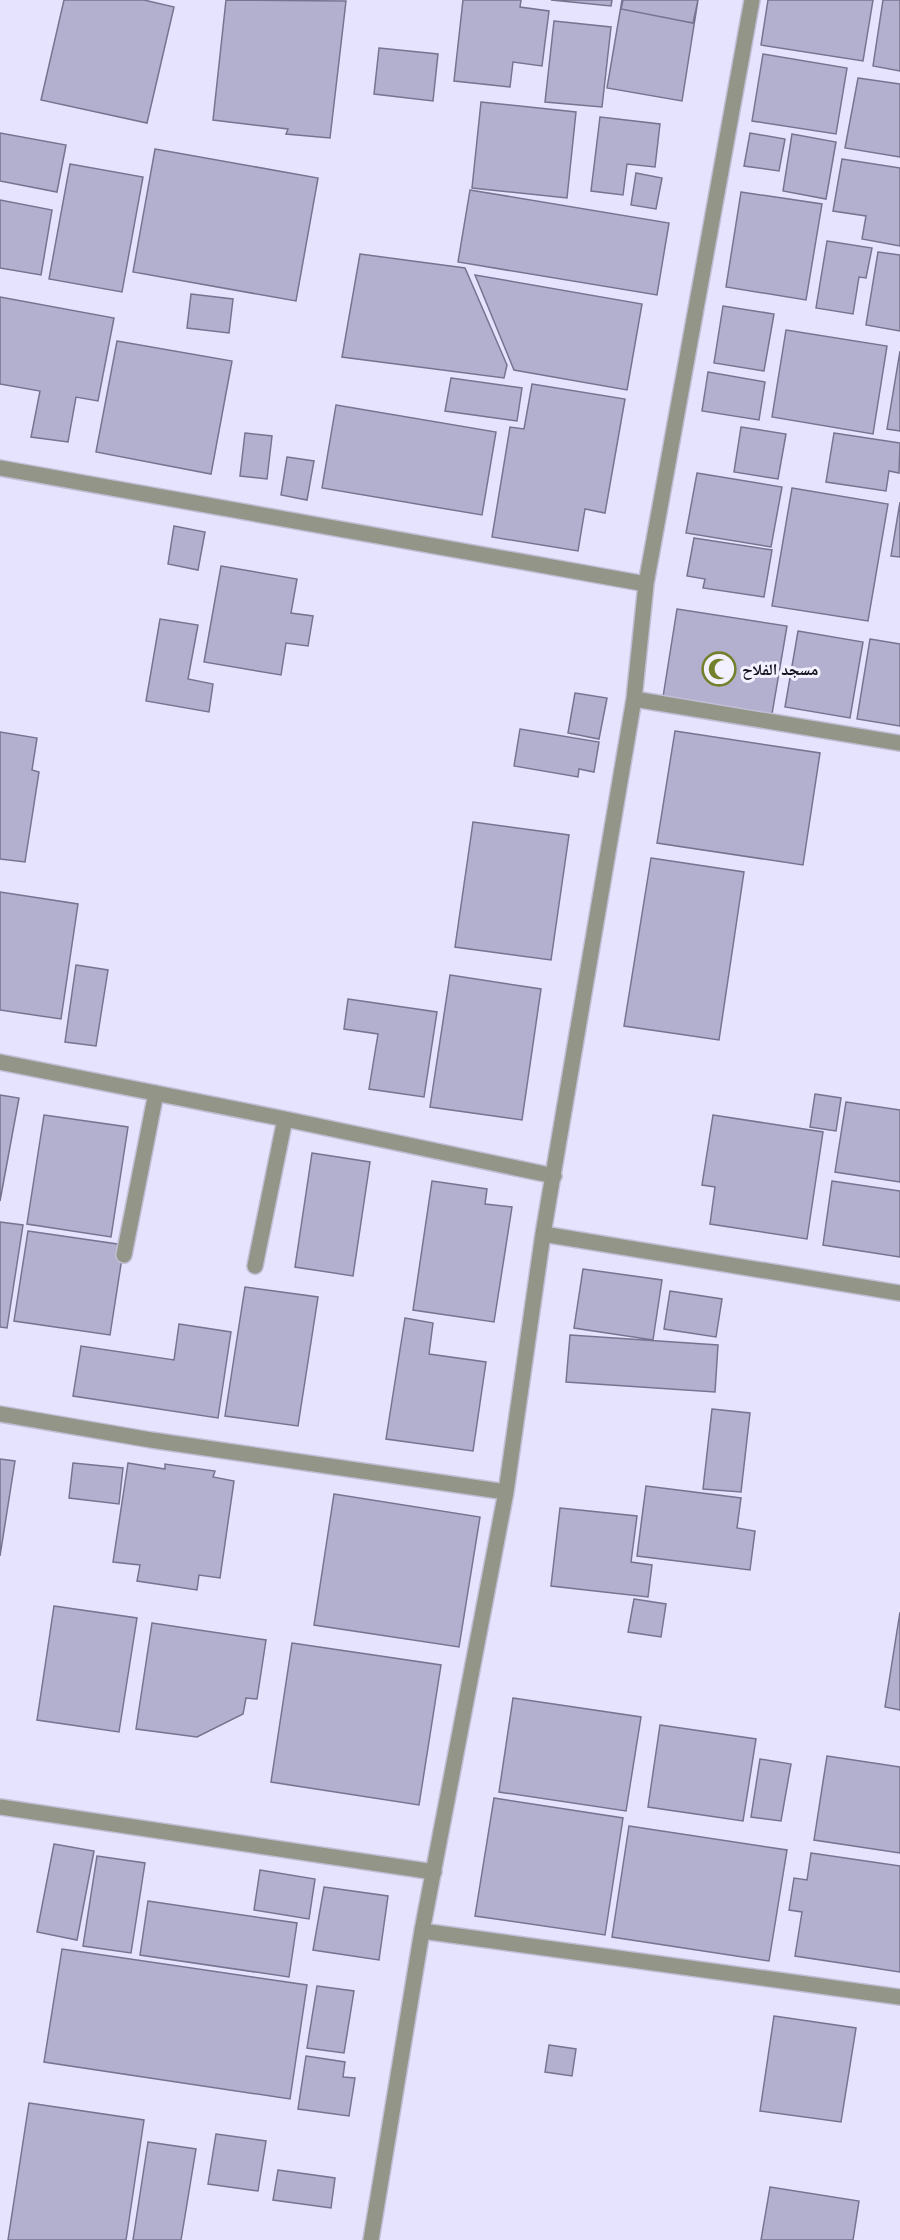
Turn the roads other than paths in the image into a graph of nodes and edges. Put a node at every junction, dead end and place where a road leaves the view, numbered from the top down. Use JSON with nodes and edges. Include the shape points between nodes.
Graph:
{"nodes":[{"id":1,"x":752,"y":0,"type":"edge"},
{"id":2,"x":0,"y":468,"type":"edge"},
{"id":3,"x":646,"y":584,"type":"junction"},
{"id":4,"x":634,"y":699,"type":"junction"},
{"id":5,"x":900,"y":743,"type":"edge"},
{"id":6,"x":0,"y":1062,"type":"edge"},
{"id":7,"x":156,"y":1093,"type":"junction"},
{"id":8,"x":285,"y":1119,"type":"junction"},
{"id":9,"x":554,"y":1176,"type":"junction"},
{"id":10,"x":543,"y":1234,"type":"junction"},
{"id":11,"x":124,"y":1255,"type":"dead end"},
{"id":12,"x":255,"y":1266,"type":"dead end"},
{"id":13,"x":900,"y":1293,"type":"edge"},
{"id":14,"x":0,"y":1414,"type":"edge"},
{"id":15,"x":506,"y":1492,"type":"junction"},
{"id":16,"x":0,"y":1807,"type":"edge"},
{"id":17,"x":434,"y":1872,"type":"junction"},
{"id":18,"x":422,"y":1930,"type":"junction"},
{"id":19,"x":900,"y":1997,"type":"edge"},
{"id":20,"x":371,"y":2240,"type":"edge"}],
"edges":[{"from":1,"to":3,"type":"street"},
{"from":2,"to":3,"type":"street"},
{"from":3,"to":4,"type":"street"},
{"from":4,"to":5,"type":"street"},
{"from":4,"to":9,"type":"street"},
{"from":6,"to":7,"type":"street"},
{"from":7,"to":8,"type":"street"},
{"from":7,"to":11,"type":"street"},
{"from":8,"to":9,"type":"street"},
{"from":8,"to":12,"type":"street"},
{"from":9,"to":10,"type":"street"},
{"from":10,"to":13,"type":"street"},
{"from":10,"to":15,"type":"street"},
{"from":14,"to":15,"type":"street"},
{"from":15,"to":17,"type":"street"},
{"from":16,"to":17,"type":"street"},
{"from":17,"to":18,"type":"street"},
{"from":18,"to":19,"type":"street"},
{"from":18,"to":20,"type":"street"}]}
